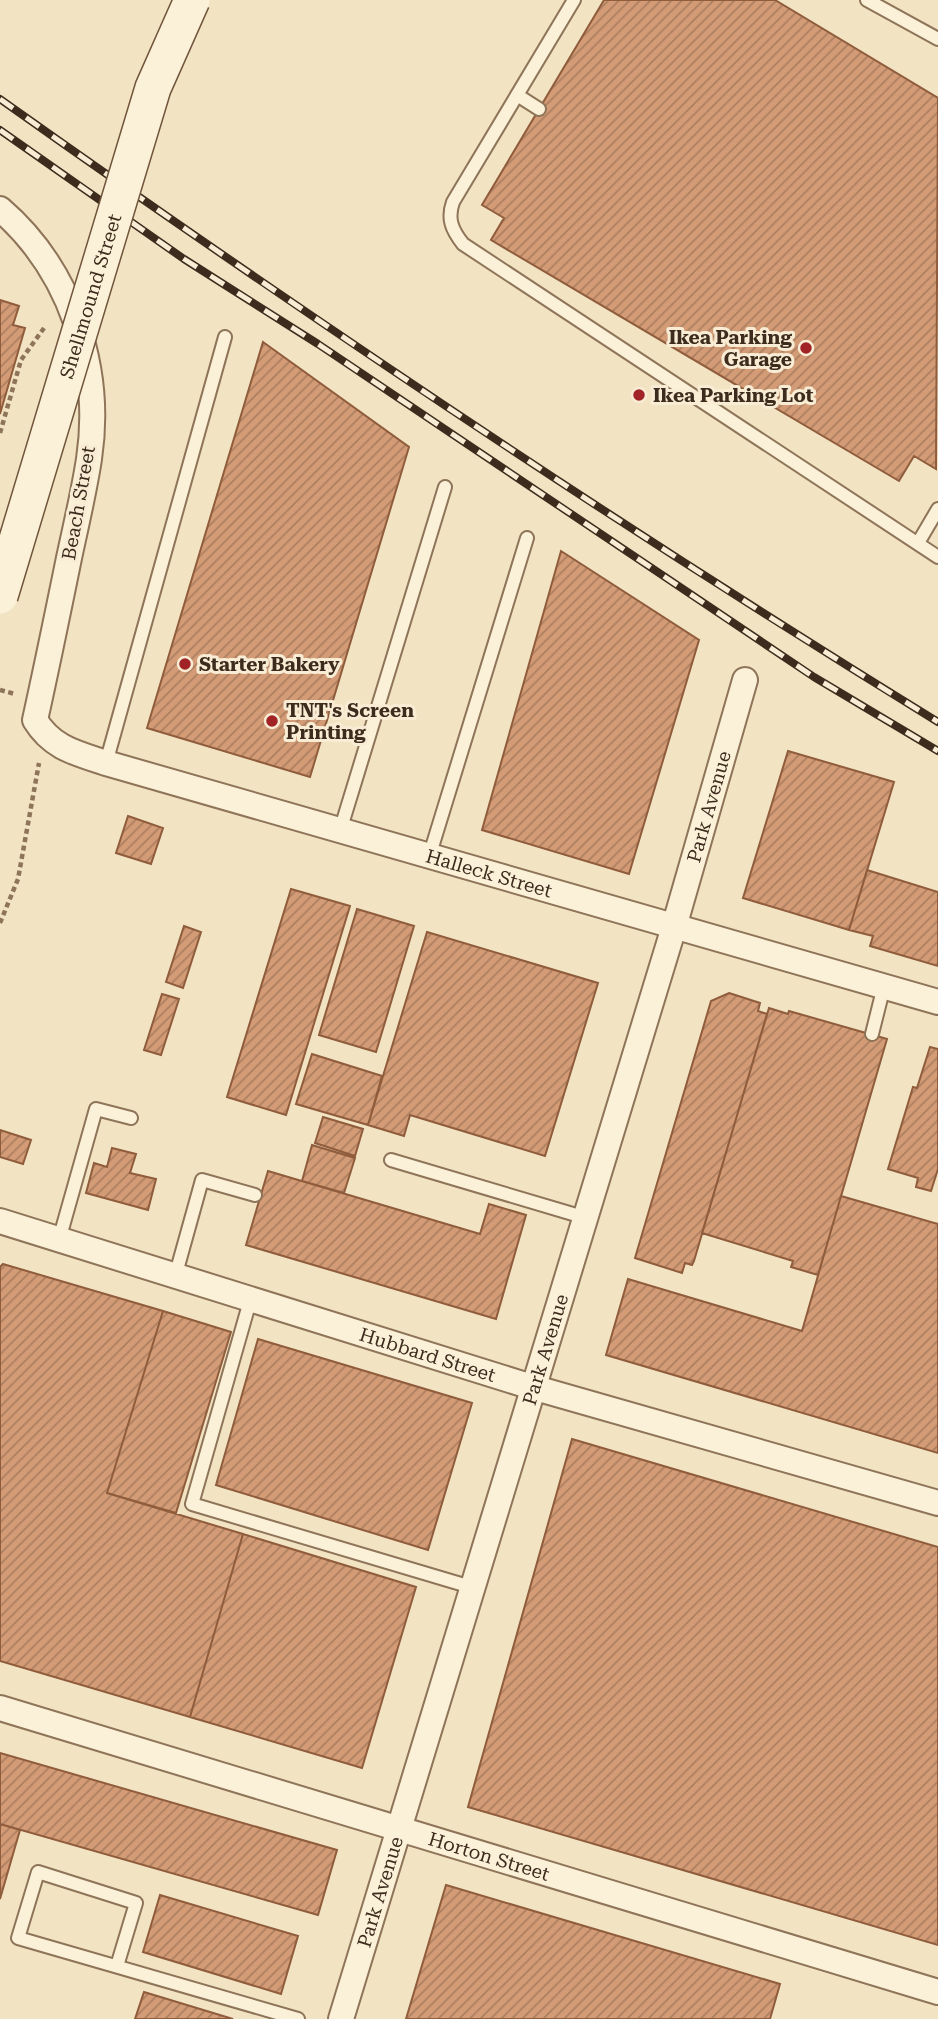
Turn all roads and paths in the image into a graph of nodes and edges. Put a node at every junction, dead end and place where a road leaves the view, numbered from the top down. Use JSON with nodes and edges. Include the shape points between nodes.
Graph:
{"nodes":[{"id":1,"x":192,"y":0,"type":"edge"},
{"id":2,"x":574,"y":0,"type":"edge"},
{"id":3,"x":867,"y":0,"type":"edge"},
{"id":4,"x":938,"y":39,"type":"edge"},
{"id":5,"x":517,"y":95,"type":"junction"},
{"id":6,"x":539,"y":108,"type":"dead end"},
{"id":7,"x":0,"y":209,"type":"edge"},
{"id":8,"x":225,"y":337,"type":"dead end"},
{"id":9,"x":22,"y":360,"type":"dead end"},
{"id":10,"x":0,"y":433,"type":"edge"},
{"id":11,"x":445,"y":487,"type":"dead end"},
{"id":12,"x":938,"y":509,"type":"edge"},
{"id":13,"x":527,"y":538,"type":"dead end"},
{"id":14,"x":918,"y":543,"type":"junction"},
{"id":15,"x":938,"y":557,"type":"edge"},
{"id":16,"x":0,"y":596,"type":"edge"},
{"id":17,"x":745,"y":680,"type":"dead end"},
{"id":18,"x":44,"y":735,"type":"junction"},
{"id":19,"x":106,"y":763,"type":"junction"},
{"id":20,"x":340,"y":831,"type":"junction"},
{"id":21,"x":429,"y":857,"type":"junction"},
{"id":22,"x":0,"y":923,"type":"edge"},
{"id":23,"x":674,"y":927,"type":"junction"},
{"id":24,"x":884,"y":986,"type":"junction"},
{"id":25,"x":938,"y":1002,"type":"edge"},
{"id":26,"x":872,"y":1034,"type":"dead end"},
{"id":27,"x":131,"y":1118,"type":"dead end"},
{"id":28,"x":391,"y":1160,"type":"dead end"},
{"id":29,"x":255,"y":1195,"type":"dead end"},
{"id":30,"x":583,"y":1217,"type":"junction"},
{"id":31,"x":0,"y":1221,"type":"edge"},
{"id":32,"x":59,"y":1240,"type":"junction"},
{"id":33,"x":175,"y":1277,"type":"junction"},
{"id":34,"x":250,"y":1301,"type":"junction"},
{"id":35,"x":532,"y":1387,"type":"junction"},
{"id":36,"x":938,"y":1503,"type":"edge"},
{"id":37,"x":471,"y":1587,"type":"junction"},
{"id":38,"x":0,"y":1708,"type":"edge"},
{"id":39,"x":401,"y":1828,"type":"junction"},
{"id":40,"x":117,"y":1966,"type":"junction"},
{"id":41,"x":938,"y":1992,"type":"edge"},
{"id":42,"x":298,"y":2019,"type":"edge"},
{"id":43,"x":341,"y":2019,"type":"edge"}],
"edges":[{"from":1,"to":16,"type":"main road","name":"Shellmound Street","bridge":true,"via":[[153,88]]},
{"from":2,"to":5,"type":"lane"},
{"from":3,"to":4,"type":"lane"},
{"from":5,"to":6,"type":"lane"},
{"from":5,"to":14,"type":"lane","via":[[449,213],[450,225],[463,244]]},
{"from":7,"to":18,"type":"street","name":"Beach Street","via":[[53,268],[76,321],[91,385],[90,457],[35,720]]},
{"from":8,"to":19,"type":"lane"},
{"from":9,"to":10,"type":"path"},
{"from":11,"to":20,"type":"lane"},
{"from":12,"to":14,"type":"lane"},
{"from":13,"to":21,"type":"lane"},
{"from":14,"to":15,"type":"lane"},
{"from":17,"to":23,"type":"street","name":"Park Avenue"},
{"from":18,"to":19,"type":"street","name":"Halleck Street","via":[[62,749]]},
{"from":18,"to":22,"type":"path","via":[[18,878]]},
{"from":19,"to":20,"type":"street","name":"Halleck Street"},
{"from":20,"to":21,"type":"street","name":"Halleck Street"},
{"from":21,"to":23,"type":"street","name":"Halleck Street"},
{"from":23,"to":24,"type":"street","name":"Halleck Street"},
{"from":23,"to":30,"type":"street","name":"Park Avenue"},
{"from":24,"to":25,"type":"street","name":"Halleck Street"},
{"from":24,"to":26,"type":"lane"},
{"from":27,"to":32,"type":"lane","via":[[96,1109]]},
{"from":28,"to":30,"type":"lane"},
{"from":29,"to":33,"type":"lane","via":[[202,1180]]},
{"from":30,"to":35,"type":"street","name":"Park Avenue"},
{"from":31,"to":32,"type":"street","name":"Hubbard Street"},
{"from":32,"to":33,"type":"street","name":"Hubbard Street"},
{"from":33,"to":34,"type":"street","name":"Hubbard Street"},
{"from":34,"to":35,"type":"street","name":"Hubbard Street"},
{"from":34,"to":37,"type":"lane","via":[[192,1504]]},
{"from":35,"to":36,"type":"street","name":"Hubbard Street"},
{"from":35,"to":37,"type":"street","name":"Park Avenue"},
{"from":37,"to":39,"type":"street","name":"Park Avenue"},
{"from":38,"to":39,"type":"street","name":"Horton Street"},
{"from":39,"to":41,"type":"street","name":"Horton Street"},
{"from":39,"to":43,"type":"street","name":"Park Avenue"},
{"from":40,"to":40,"type":"lane","via":[[18,1938],[38,1872],[136,1903]]},
{"from":40,"to":42,"type":"lane"}]}
